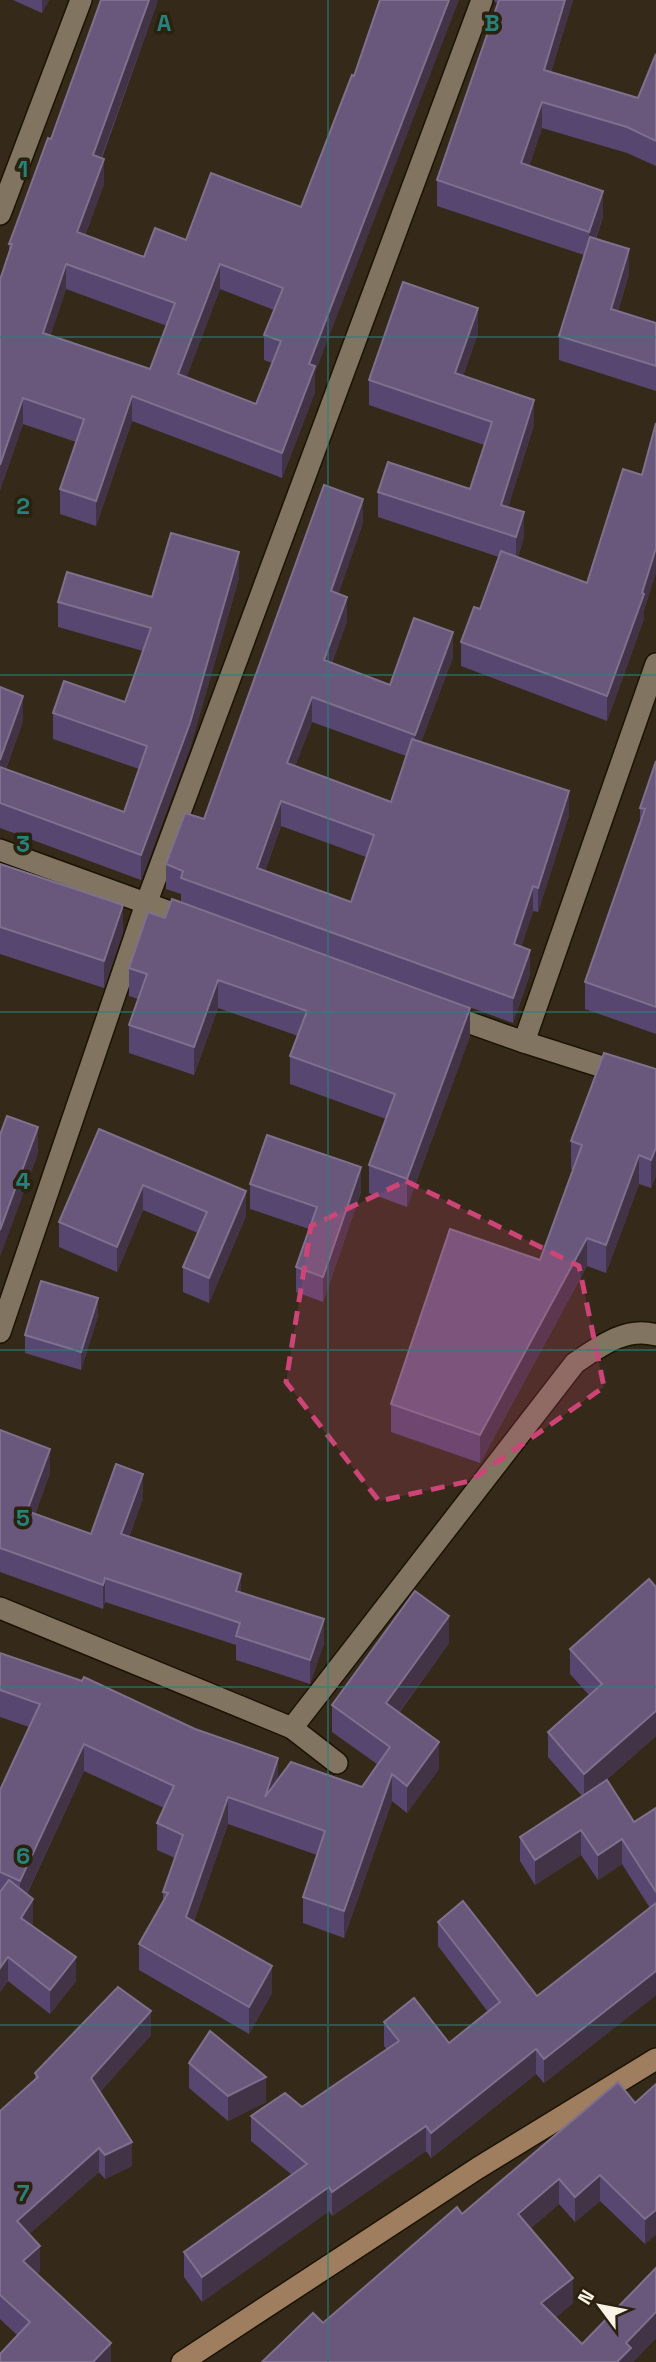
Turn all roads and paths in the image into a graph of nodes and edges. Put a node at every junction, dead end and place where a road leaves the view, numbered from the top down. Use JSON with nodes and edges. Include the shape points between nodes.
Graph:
{"nodes":[{"id":1,"x":81,"y":0,"type":"edge"},
{"id":2,"x":482,"y":0,"type":"edge"},
{"id":3,"x":0,"y":214,"type":"edge"},
{"id":4,"x":656,"y":664,"type":"edge"},
{"id":5,"x":0,"y":850,"type":"edge"},
{"id":6,"x":146,"y":904,"type":"junction"},
{"id":7,"x":211,"y":928,"type":"edge"},
{"id":8,"x":432,"y":1009,"type":"edge"},
{"id":9,"x":524,"y":1042,"type":"junction"},
{"id":10,"x":656,"y":1084,"type":"edge"},
{"id":11,"x":0,"y":1332,"type":"edge"},
{"id":12,"x":656,"y":1335,"type":"edge"},
{"id":13,"x":0,"y":1608,"type":"edge"},
{"id":14,"x":292,"y":1727,"type":"junction"},
{"id":15,"x":337,"y":1763,"type":"dead end"},
{"id":16,"x":656,"y":2059,"type":"edge"},
{"id":17,"x":182,"y":2362,"type":"edge"}],
"edges":[{"from":1,"to":3,"type":"street"},
{"from":2,"to":6,"type":"street"},
{"from":4,"to":9,"type":"street"},
{"from":5,"to":6,"type":"street"},
{"from":6,"to":7,"type":"street"},
{"from":6,"to":11,"type":"street"},
{"from":8,"to":9,"type":"street"},
{"from":9,"to":10,"type":"street"},
{"from":12,"to":14,"type":"street","via":[[645,1332],[611,1339],[575,1363]]},
{"from":13,"to":14,"type":"street"},
{"from":14,"to":15,"type":"street"},
{"from":16,"to":17,"type":"street","via":[[478,2168]]}]}
